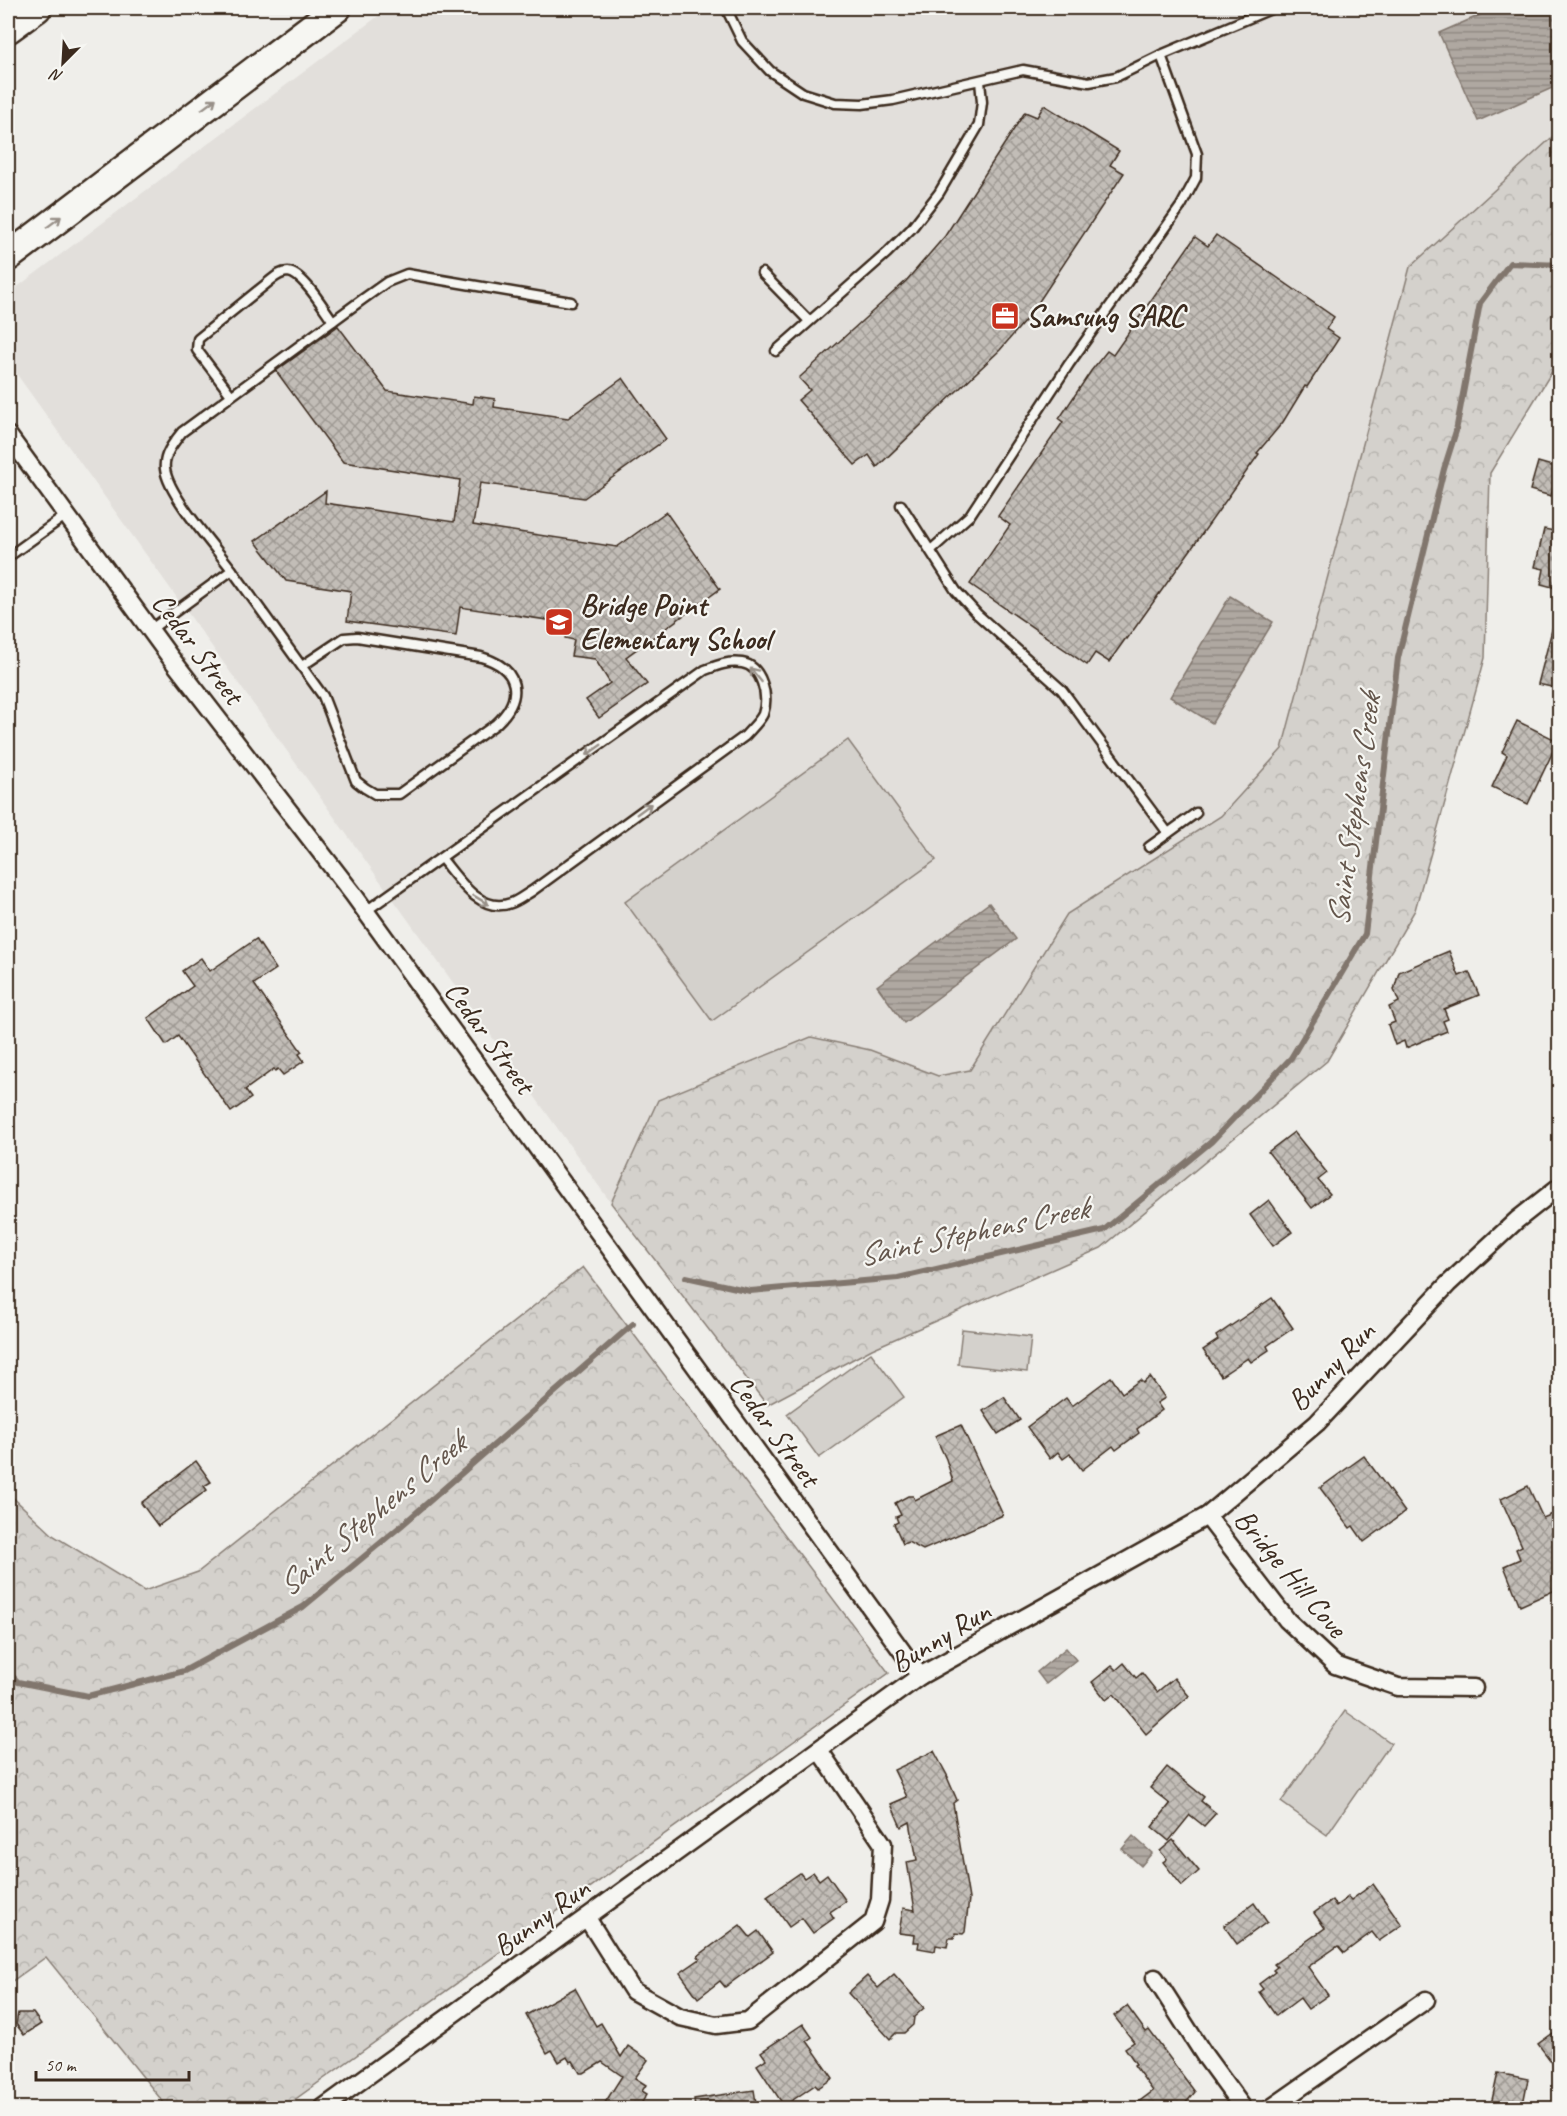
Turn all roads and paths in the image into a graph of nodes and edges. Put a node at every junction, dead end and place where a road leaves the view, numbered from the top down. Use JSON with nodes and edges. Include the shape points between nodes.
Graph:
{"nodes":[{"id":1,"x":37,"y":8,"type":"edge"},
{"id":2,"x":337,"y":8,"type":"edge"},
{"id":3,"x":726,"y":8,"type":"edge"},
{"id":4,"x":1273,"y":8,"type":"edge"},
{"id":5,"x":8,"y":29,"type":"edge"},
{"id":6,"x":1161,"y":55,"type":"junction"},
{"id":7,"x":980,"y":81,"type":"junction"},
{"id":8,"x":8,"y":257,"type":"edge"},
{"id":9,"x":762,"y":273,"type":"dead end"},
{"id":10,"x":572,"y":302,"type":"dead end"},
{"id":11,"x":333,"y":321,"type":"junction"},
{"id":12,"x":809,"y":321,"type":"junction"},
{"id":13,"x":776,"y":351,"type":"dead end"},
{"id":14,"x":231,"y":395,"type":"junction"},
{"id":15,"x":8,"y":435,"type":"edge"},
{"id":16,"x":901,"y":505,"type":"dead end"},
{"id":17,"x":65,"y":516,"type":"junction"},
{"id":18,"x":931,"y":550,"type":"junction"},
{"id":19,"x":8,"y":557,"type":"edge"},
{"id":20,"x":232,"y":570,"type":"junction"},
{"id":21,"x":150,"y":630,"type":"junction"},
{"id":22,"x":302,"y":666,"type":"junction"},
{"id":23,"x":1196,"y":813,"type":"dead end"},
{"id":24,"x":1168,"y":833,"type":"junction"},
{"id":25,"x":1149,"y":847,"type":"dead end"},
{"id":26,"x":441,"y":858,"type":"junction"},
{"id":27,"x":366,"y":911,"type":"junction"},
{"id":28,"x":1560,"y":1186,"type":"edge"},
{"id":29,"x":1207,"y":1516,"type":"junction"},
{"id":30,"x":920,"y":1676,"type":"junction"},
{"id":31,"x":1474,"y":1688,"type":"dead end"},
{"id":32,"x":819,"y":1750,"type":"junction"},
{"id":33,"x":587,"y":1918,"type":"junction"},
{"id":34,"x":1155,"y":1978,"type":"dead end"},
{"id":35,"x":1426,"y":2000,"type":"dead end"},
{"id":36,"x":323,"y":2109,"type":"edge"},
{"id":37,"x":1243,"y":2109,"type":"edge"},
{"id":38,"x":1271,"y":2109,"type":"edge"}],
"edges":[{"from":1,"to":5,"type":"highway"},
{"from":8,"to":2,"type":"highway","one_way":true},
{"from":3,"to":7,"type":"lane","via":[[742,41],[770,71],[803,93],[835,103],[862,105]]},
{"from":4,"to":6,"type":"lane"},
{"from":6,"to":7,"type":"lane","via":[[1116,77],[1089,82],[1023,70]]},
{"from":6,"to":18,"type":"lane","via":[[1197,154],[1196,178],[1181,206],[1069,364],[970,515]]},
{"from":7,"to":12,"type":"lane","via":[[979,125],[939,193],[911,229]]},
{"from":9,"to":12,"type":"lane"},
{"from":10,"to":11,"type":"lane","via":[[407,274],[387,282]]},
{"from":11,"to":14,"type":"lane"},
{"from":11,"to":14,"type":"lane","via":[[299,276],[290,272],[271,280],[198,339],[196,350]]},
{"from":12,"to":13,"type":"lane"},
{"from":14,"to":20,"type":"lane","via":[[182,432],[170,447],[164,467],[172,490]]},
{"from":15,"to":17,"type":"street","name":"Cedar Street"},
{"from":16,"to":18,"type":"lane"},
{"from":17,"to":19,"type":"lane"},
{"from":17,"to":21,"type":"street","name":"Cedar Street"},
{"from":18,"to":24,"type":"lane","via":[[956,591],[977,614],[1062,690]]},
{"from":20,"to":21,"type":"lane"},
{"from":20,"to":22,"type":"lane"},
{"from":21,"to":27,"type":"street","name":"Cedar Street"},
{"from":22,"to":22,"type":"lane","via":[[323,696],[356,781],[375,794],[399,794],[496,724],[515,698],[513,680],[494,660],[357,637],[344,638]]},
{"from":23,"to":24,"type":"lane"},
{"from":24,"to":25,"type":"lane"},
{"from":26,"to":26,"type":"lane","one_way":true,"via":[[470,894],[490,905],[510,904],[745,736],[763,715],[765,694],[760,677],[745,663],[724,662],[705,670]]},
{"from":26,"to":27,"type":"lane"},
{"from":27,"to":30,"type":"street","name":"Cedar Street"},
{"from":28,"to":29,"type":"street","name":"Bunny Run","via":[[1448,1284],[1317,1422]]},
{"from":29,"to":30,"type":"street","name":"Bunny Run"},
{"from":29,"to":31,"type":"street","name":"Bridge Hill Cove","via":[[1287,1620],[1335,1665],[1398,1687]]},
{"from":30,"to":32,"type":"street","name":"Bunny Run"},
{"from":32,"to":33,"type":"street","name":"Bunny Run"},
{"from":32,"to":33,"type":"street","via":[[883,1844],[880,1900],[873,1922],[748,2021],[717,2025],[680,2018],[633,1991]]},
{"from":33,"to":36,"type":"street","name":"Bunny Run"},
{"from":34,"to":37,"type":"street"},
{"from":35,"to":38,"type":"street"}]}
